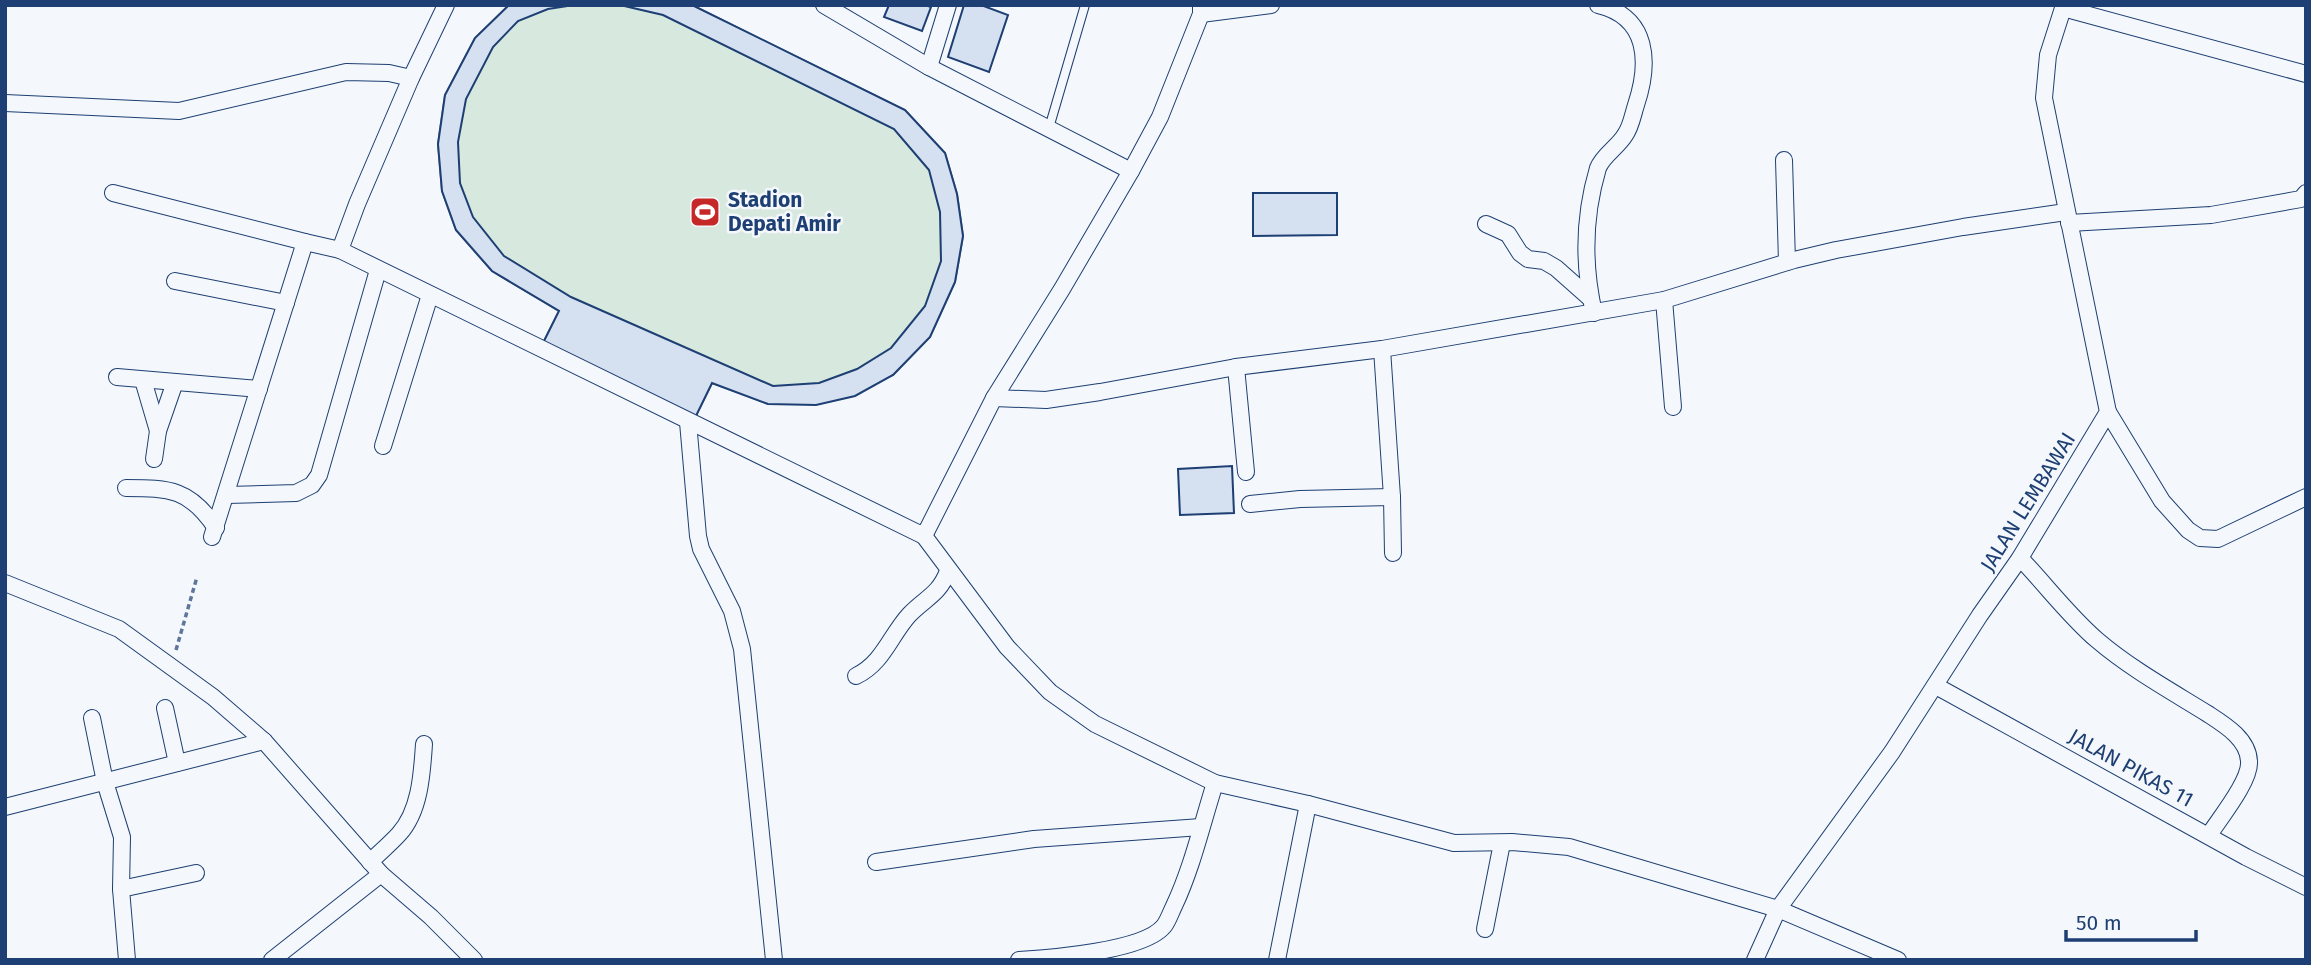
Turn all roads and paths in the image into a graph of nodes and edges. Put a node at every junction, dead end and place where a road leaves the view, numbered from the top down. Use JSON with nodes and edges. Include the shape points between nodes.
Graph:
{"nodes":[{"id":1,"x":446,"y":5,"type":"edge"},
{"id":2,"x":824,"y":5,"type":"edge"},
{"id":3,"x":948,"y":5,"type":"edge"},
{"id":4,"x":1085,"y":5,"type":"edge"},
{"id":5,"x":1271,"y":5,"type":"edge"},
{"id":6,"x":1607,"y":6,"type":"edge"},
{"id":7,"x":2064,"y":7,"type":"edge"},
{"id":8,"x":1201,"y":9,"type":"edge"},
{"id":9,"x":929,"y":67,"type":"junction"},
{"id":10,"x":2306,"y":74,"type":"edge"},
{"id":11,"x":411,"y":78,"type":"junction"},
{"id":12,"x":5,"y":103,"type":"edge"},
{"id":13,"x":1049,"y":128,"type":"junction"},
{"id":14,"x":1784,"y":160,"type":"dead end"},
{"id":15,"x":1131,"y":171,"type":"junction"},
{"id":16,"x":113,"y":193,"type":"dead end"},
{"id":17,"x":2304,"y":201,"type":"edge"},
{"id":18,"x":2067,"y":218,"type":"junction"},
{"id":19,"x":1486,"y":224,"type":"dead end"},
{"id":20,"x":305,"y":242,"type":"junction"},
{"id":21,"x":340,"y":250,"type":"junction"},
{"id":22,"x":1787,"y":262,"type":"junction"},
{"id":23,"x":378,"y":270,"type":"junction"},
{"id":24,"x":175,"y":281,"type":"dead end"},
{"id":25,"x":430,"y":295,"type":"junction"},
{"id":26,"x":1664,"y":300,"type":"junction"},
{"id":27,"x":286,"y":303,"type":"junction"},
{"id":28,"x":1592,"y":306,"type":"junction"},
{"id":29,"x":1382,"y":349,"type":"junction"},
{"id":30,"x":1236,"y":367,"type":"junction"},
{"id":31,"x":117,"y":377,"type":"dead end"},
{"id":32,"x":143,"y":380,"type":"junction"},
{"id":33,"x":175,"y":382,"type":"junction"},
{"id":34,"x":260,"y":389,"type":"junction"},
{"id":35,"x":994,"y":398,"type":"junction"},
{"id":36,"x":1673,"y":407,"type":"dead end"},
{"id":37,"x":2108,"y":412,"type":"junction"},
{"id":38,"x":688,"y":422,"type":"junction"},
{"id":39,"x":158,"y":430,"type":"junction"},
{"id":40,"x":383,"y":446,"type":"dead end"},
{"id":41,"x":154,"y":459,"type":"dead end"},
{"id":42,"x":1246,"y":472,"type":"dead end"},
{"id":43,"x":126,"y":488,"type":"dead end"},
{"id":44,"x":226,"y":495,"type":"junction"},
{"id":45,"x":1392,"y":497,"type":"junction"},
{"id":46,"x":2306,"y":497,"type":"edge"},
{"id":47,"x":1250,"y":504,"type":"dead end"},
{"id":48,"x":924,"y":536,"type":"junction"},
{"id":49,"x":1393,"y":553,"type":"dead end"},
{"id":50,"x":2020,"y":558,"type":"junction"},
{"id":51,"x":948,"y":571,"type":"junction"},
{"id":52,"x":197,"y":577,"type":"dead end"},
{"id":53,"x":5,"y":583,"type":"edge"},
{"id":54,"x":172,"y":666,"type":"junction"},
{"id":55,"x":856,"y":676,"type":"dead end"},
{"id":56,"x":1936,"y":687,"type":"junction"},
{"id":57,"x":165,"y":708,"type":"dead end"},
{"id":58,"x":92,"y":718,"type":"dead end"},
{"id":59,"x":264,"y":741,"type":"junction"},
{"id":60,"x":424,"y":744,"type":"dead end"},
{"id":61,"x":177,"y":763,"type":"junction"},
{"id":62,"x":105,"y":782,"type":"junction"},
{"id":63,"x":1216,"y":783,"type":"junction"},
{"id":64,"x":1308,"y":804,"type":"junction"},
{"id":65,"x":5,"y":807,"type":"edge"},
{"id":66,"x":1202,"y":827,"type":"junction"},
{"id":67,"x":2209,"y":835,"type":"junction"},
{"id":68,"x":1502,"y":843,"type":"junction"},
{"id":69,"x":370,"y":862,"type":"junction"},
{"id":70,"x":876,"y":862,"type":"dead end"},
{"id":71,"x":196,"y":873,"type":"dead end"},
{"id":72,"x":382,"y":874,"type":"junction"},
{"id":73,"x":2306,"y":887,"type":"edge"},
{"id":74,"x":121,"y":889,"type":"junction"},
{"id":75,"x":1779,"y":909,"type":"junction"},
{"id":76,"x":1485,"y":929,"type":"dead end"},
{"id":77,"x":463,"y":956,"type":"edge"},
{"id":78,"x":127,"y":960,"type":"edge"},
{"id":79,"x":272,"y":960,"type":"edge"},
{"id":80,"x":774,"y":960,"type":"edge"},
{"id":81,"x":1019,"y":960,"type":"edge"},
{"id":82,"x":1277,"y":960,"type":"edge"},
{"id":83,"x":1755,"y":960,"type":"edge"},
{"id":84,"x":1898,"y":960,"type":"edge"}],
"edges":[{"from":1,"to":11,"type":"street"},
{"from":2,"to":9,"type":"street"},
{"from":3,"to":9,"type":"street"},
{"from":4,"to":13,"type":"lane"},
{"from":5,"to":8,"type":"street"},
{"from":6,"to":28,"type":"street","via":[[1634,25],[1644,61],[1627,134],[1599,166],[1590,205],[1586,261]]},
{"from":7,"to":10,"type":"street"},
{"from":7,"to":18,"type":"street","via":[[2048,55],[2044,98]]},
{"from":8,"to":15,"type":"street","via":[[1160,117]]},
{"from":9,"to":13,"type":"street"},
{"from":11,"to":12,"type":"street","via":[[346,72],[179,111]]},
{"from":11,"to":21,"type":"street"},
{"from":13,"to":15,"type":"street"},
{"from":14,"to":22,"type":"street"},
{"from":15,"to":35,"type":"street"},
{"from":16,"to":20,"type":"street"},
{"from":17,"to":18,"type":"street","via":[[2211,215]]},
{"from":18,"to":22,"type":"street","via":[[1951,229]]},
{"from":18,"to":37,"type":"street"},
{"from":19,"to":28,"type":"street","via":[[1508,234],[1528,259],[1556,268]]},
{"from":20,"to":21,"type":"street"},
{"from":20,"to":27,"type":"street"},
{"from":21,"to":23,"type":"street"},
{"from":22,"to":26,"type":"street"},
{"from":23,"to":25,"type":"street"},
{"from":23,"to":44,"type":"street","via":[[319,475],[312,485],[296,493]]},
{"from":24,"to":27,"type":"street"},
{"from":25,"to":38,"type":"street"},
{"from":25,"to":40,"type":"street"},
{"from":26,"to":28,"type":"street"},
{"from":26,"to":36,"type":"street"},
{"from":27,"to":34,"type":"street"},
{"from":28,"to":29,"type":"street"},
{"from":29,"to":30,"type":"street"},
{"from":29,"to":45,"type":"street"},
{"from":30,"to":35,"type":"street","via":[[1100,393],[1045,400]]},
{"from":30,"to":42,"type":"street"},
{"from":31,"to":32,"type":"street"},
{"from":32,"to":33,"type":"street"},
{"from":32,"to":39,"type":"street"},
{"from":33,"to":34,"type":"street"},
{"from":33,"to":39,"type":"street"},
{"from":34,"to":44,"type":"street"},
{"from":35,"to":48,"type":"street"},
{"from":37,"to":46,"type":"street","via":[[2162,501],[2200,538],[2218,539]]},
{"from":37,"to":50,"type":"street","name":"JALAN LEMBAWAI"},
{"from":38,"to":48,"type":"street"},
{"from":38,"to":80,"type":"street","via":[[701,549],[732,611],[742,649]]},
{"from":39,"to":41,"type":"street"},
{"from":43,"to":44,"type":"street","via":[[181,494],[196,502],[214,533]]},
{"from":45,"to":47,"type":"street"},
{"from":45,"to":49,"type":"street"},
{"from":48,"to":51,"type":"street"},
{"from":50,"to":56,"type":"street","name":"JALAN LEMBAWAI"},
{"from":50,"to":67,"type":"street","via":[[2096,639],[2217,720],[2246,748],[2248,774]]},
{"from":51,"to":55,"type":"street","via":[[941,588],[909,615],[876,662]]},
{"from":51,"to":63,"type":"street","via":[[1007,647],[1050,692],[1095,724]]},
{"from":52,"to":54,"type":"path"},
{"from":53,"to":54,"type":"street","via":[[119,629]]},
{"from":54,"to":59,"type":"street"},
{"from":56,"to":67,"type":"street","name":"JALAN PIKAS 11"},
{"from":56,"to":75,"type":"street","name":"JALAN LEMBAWAI"},
{"from":57,"to":61,"type":"street"},
{"from":58,"to":62,"type":"street"},
{"from":59,"to":61,"type":"street"},
{"from":59,"to":69,"type":"street"},
{"from":60,"to":69,"type":"street","via":[[423,770],[411,815],[400,833]]},
{"from":61,"to":62,"type":"street"},
{"from":62,"to":65,"type":"street"},
{"from":62,"to":74,"type":"street","via":[[122,837]]},
{"from":63,"to":64,"type":"street"},
{"from":63,"to":66,"type":"street"},
{"from":64,"to":68,"type":"street","via":[[1454,843]]},
{"from":64,"to":82,"type":"street"},
{"from":66,"to":70,"type":"street","via":[[1034,839]]},
{"from":66,"to":81,"type":"street","via":[[1180,894],[1165,926],[1151,937],[1097,951]]},
{"from":67,"to":73,"type":"street","name":"JALAN PIKAS 11"},
{"from":68,"to":75,"type":"street","via":[[1569,847]]},
{"from":68,"to":76,"type":"street"},
{"from":69,"to":72,"type":"street"},
{"from":71,"to":74,"type":"street"},
{"from":72,"to":77,"type":"street","via":[[431,917]]},
{"from":72,"to":79,"type":"street"},
{"from":74,"to":78,"type":"street"},
{"from":75,"to":83,"type":"street","name":"JALAN LEMBAWAI"},
{"from":75,"to":84,"type":"street"}]}
